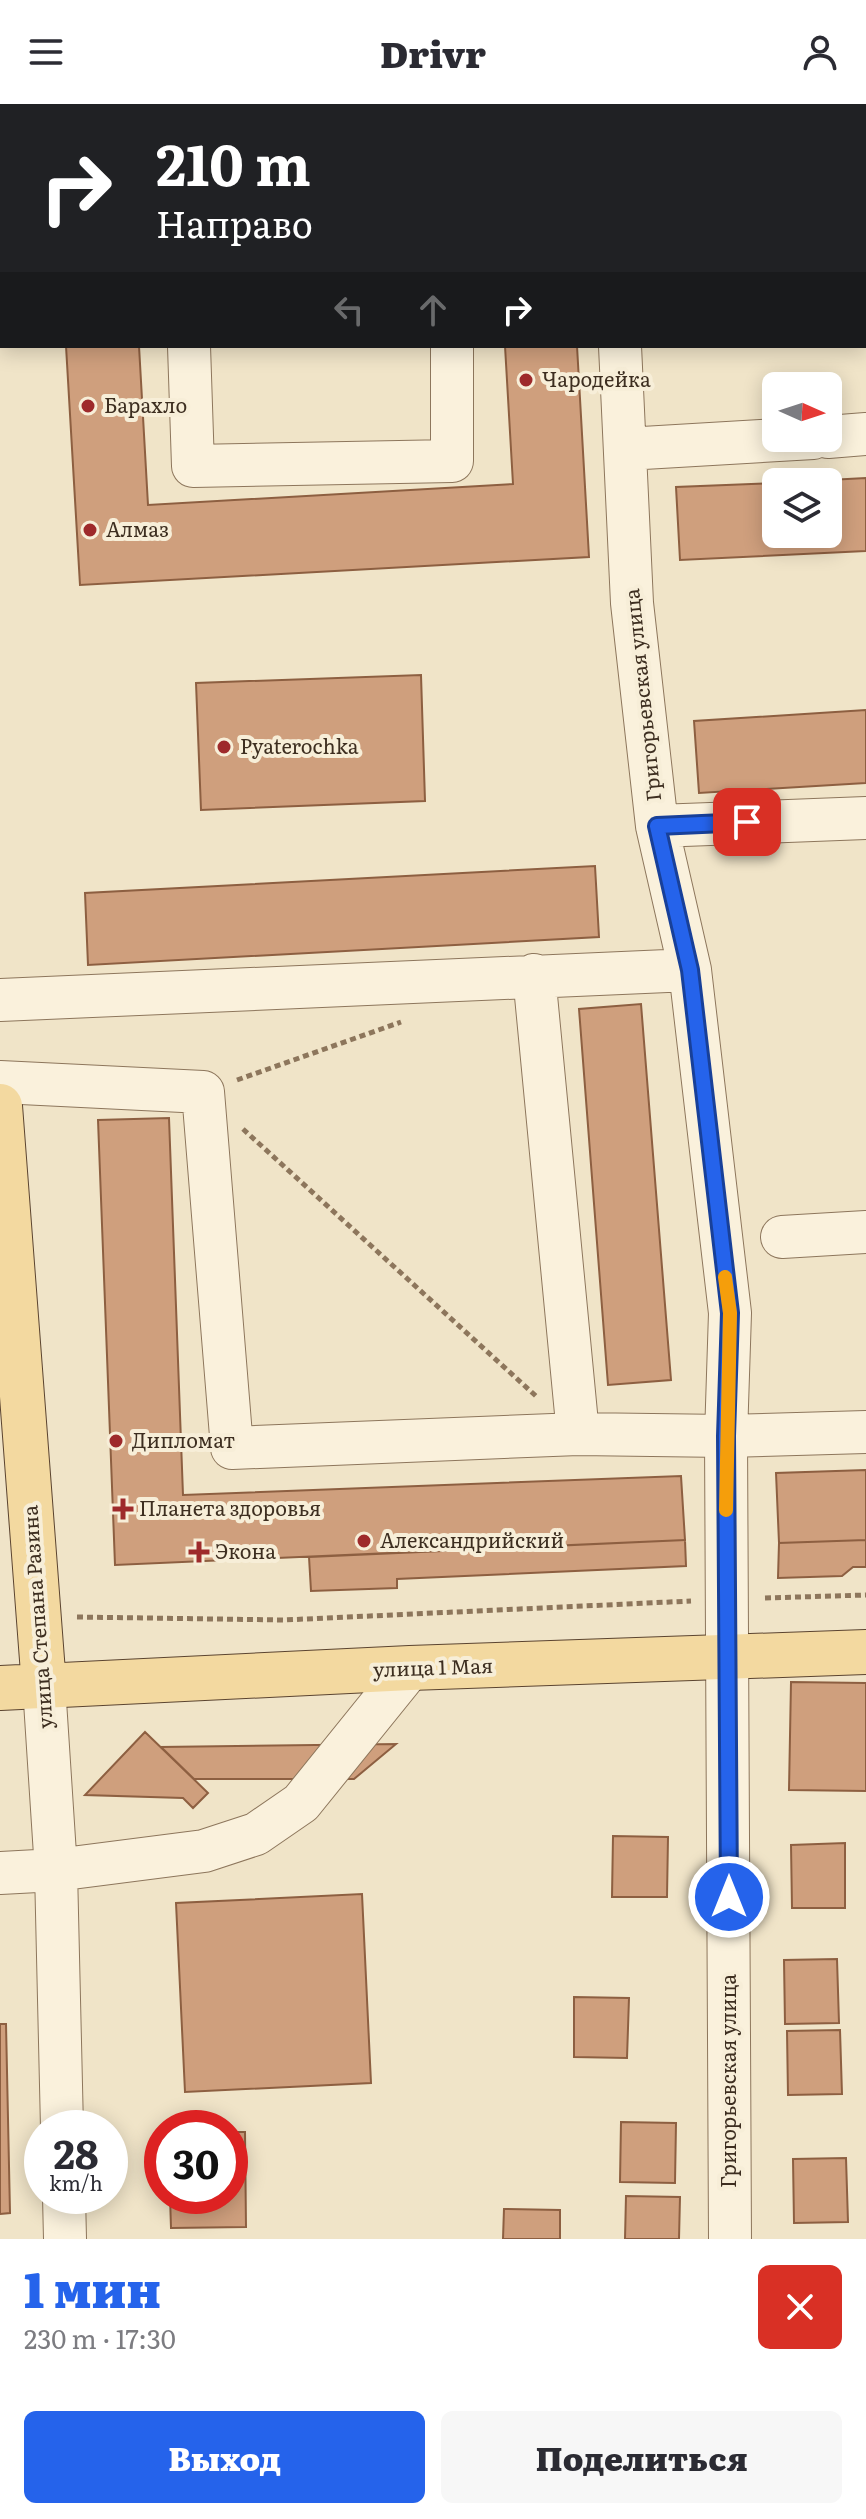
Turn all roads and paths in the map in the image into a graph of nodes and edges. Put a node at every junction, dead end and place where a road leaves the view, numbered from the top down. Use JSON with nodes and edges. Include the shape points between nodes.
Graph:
{"nodes":[{"id":1,"x":189,"y":348,"type":"edge"},
{"id":2,"x":452,"y":348,"type":"edge"},
{"id":3,"x":620,"y":348,"type":"edge"},
{"id":4,"x":866,"y":434,"type":"edge"},
{"id":5,"x":842,"y":436,"type":"edge"},
{"id":6,"x":762,"y":441,"type":"edge"},
{"id":7,"x":626,"y":449,"type":"junction"},
{"id":8,"x":866,"y":818,"type":"edge"},
{"id":9,"x":657,"y":826,"type":"junction"},
{"id":10,"x":690,"y":970,"type":"junction"},
{"id":11,"x":534,"y":975,"type":"junction"},
{"id":12,"x":0,"y":1000,"type":"edge"},
{"id":13,"x":414,"y":1018,"type":"dead end"},
{"id":14,"x":0,"y":1082,"type":"edge"},
{"id":15,"x":203,"y":1092,"type":"junction"},
{"id":16,"x":0,"y":1106,"type":"edge"},
{"id":17,"x":866,"y":1232,"type":"edge"},
{"id":18,"x":782,"y":1237,"type":"dead end"},
{"id":19,"x":8,"y":1335,"type":"edge"},
{"id":20,"x":866,"y":1432,"type":"edge"},
{"id":21,"x":578,"y":1434,"type":"junction"},
{"id":22,"x":726,"y":1436,"type":"junction"},
{"id":23,"x":866,"y":1595,"type":"edge"},
{"id":24,"x":727,"y":1599,"type":"junction"},
{"id":25,"x":76,"y":1617,"type":"dead end"},
{"id":26,"x":866,"y":1652,"type":"edge"},
{"id":27,"x":727,"y":1658,"type":"junction"},
{"id":28,"x":410,"y":1668,"type":"junction"},
{"id":29,"x":44,"y":1686,"type":"junction"},
{"id":30,"x":0,"y":1688,"type":"edge"},
{"id":31,"x":56,"y":1870,"type":"junction"},
{"id":32,"x":0,"y":1873,"type":"edge"},
{"id":33,"x":62,"y":2110,"type":"edge"},
{"id":34,"x":64,"y":2214,"type":"edge"},
{"id":35,"x":65,"y":2239,"type":"edge"},
{"id":36,"x":730,"y":2239,"type":"edge"}],
"edges":[{"from":1,"to":2,"type":"street","via":[[193,466],[452,461]]},
{"from":3,"to":7,"type":"street","name":"Григорьевская улица"},
{"from":4,"to":5,"type":"street"},
{"from":6,"to":7,"type":"street"},
{"from":7,"to":9,"type":"street","name":"Григорьевская улица","via":[[632,603]]},
{"from":8,"to":9,"type":"street"},
{"from":9,"to":10,"type":"street","name":"Григорьевская улица"},
{"from":10,"to":11,"type":"street"},
{"from":10,"to":22,"type":"street","name":"Григорьевская улица","via":[[730,1313]]},
{"from":11,"to":12,"type":"street"},
{"from":11,"to":21,"type":"street"},
{"from":13,"to":15,"type":"path"},
{"from":14,"to":15,"type":"street"},
{"from":15,"to":21,"type":"path"},
{"from":15,"to":21,"type":"street","via":[[232,1448]]},
{"from":16,"to":19,"type":"main road","name":"улица Степана Разина"},
{"from":17,"to":18,"type":"street"},
{"from":19,"to":29,"type":"main road","name":"улица Степана Разина"},
{"from":20,"to":22,"type":"street"},
{"from":21,"to":22,"type":"street"},
{"from":22,"to":24,"type":"street","name":"Григорьевская улица"},
{"from":23,"to":24,"type":"path"},
{"from":24,"to":25,"type":"path","via":[[284,1620]]},
{"from":24,"to":27,"type":"street","name":"Григорьевская улица"},
{"from":26,"to":27,"type":"main road","name":"улица 1 Мая"},
{"from":27,"to":28,"type":"main road","name":"улица 1 Мая"},
{"from":27,"to":36,"type":"street","name":"Григорьевская улица"},
{"from":28,"to":29,"type":"main road","name":"улица 1 Мая"},
{"from":28,"to":31,"type":"street","via":[[301,1803],[256,1834],[204,1851]]},
{"from":29,"to":30,"type":"main road","name":"улица 1 Мая"},
{"from":29,"to":31,"type":"street","name":"улица Степана Разина"},
{"from":31,"to":32,"type":"street"},
{"from":31,"to":33,"type":"street","name":"улица Степана Разина"},
{"from":34,"to":35,"type":"street"}]}
